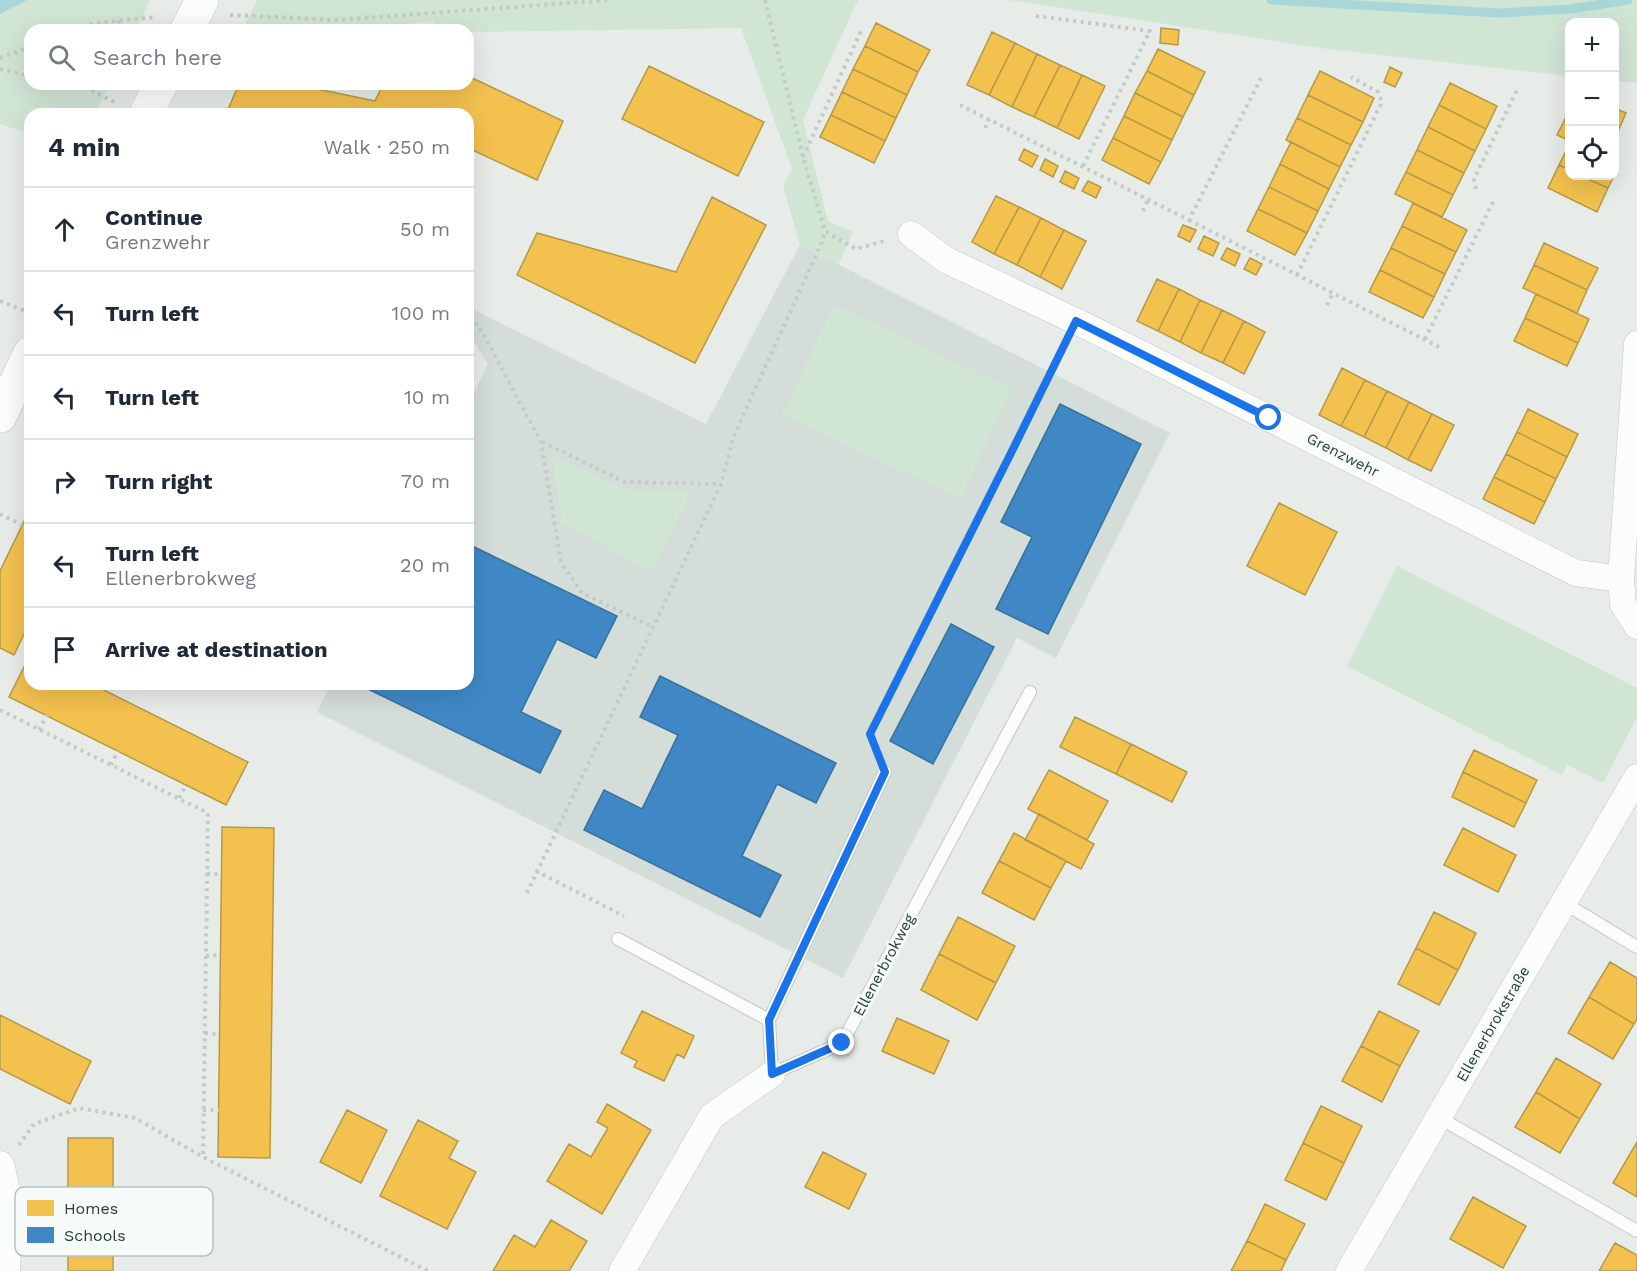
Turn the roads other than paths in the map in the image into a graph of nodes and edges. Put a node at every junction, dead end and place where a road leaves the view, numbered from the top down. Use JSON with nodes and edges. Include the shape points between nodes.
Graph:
{"nodes":[{"id":1,"x":154,"y":90,"type":"edge"},
{"id":2,"x":133,"y":108,"type":"edge"},
{"id":3,"x":911,"y":234,"type":"road end"},
{"id":4,"x":1637,"y":344,"type":"edge"},
{"id":5,"x":24,"y":366,"type":"edge"},
{"id":6,"x":0,"y":416,"type":"edge"},
{"id":7,"x":1620,"y":579,"type":"junction"},
{"id":8,"x":1637,"y":626,"type":"edge"},
{"id":9,"x":1030,"y":692,"type":"dead end"},
{"id":10,"x":885,"y":772,"type":"road end"},
{"id":11,"x":1637,"y":777,"type":"edge"},
{"id":12,"x":1564,"y":903,"type":"junction"},
{"id":13,"x":618,"y":939,"type":"dead end"},
{"id":14,"x":1637,"y":947,"type":"edge"},
{"id":15,"x":769,"y":1020,"type":"junction"},
{"id":16,"x":772,"y":1074,"type":"junction"},
{"id":17,"x":1438,"y":1117,"type":"junction"},
{"id":18,"x":1,"y":1166,"type":"edge"},
{"id":19,"x":1637,"y":1231,"type":"edge"},
{"id":20,"x":7,"y":1271,"type":"edge"},
{"id":21,"x":622,"y":1271,"type":"edge"},
{"id":22,"x":1349,"y":1271,"type":"edge"}],
"edges":[{"from":1,"to":2,"type":"street"},
{"from":3,"to":7,"type":"street","name":"Grenzwehr","via":[[946,260],[1076,321],[1576,573]]},
{"from":4,"to":7,"type":"street"},
{"from":5,"to":6,"type":"street"},
{"from":7,"to":8,"type":"street","via":[[1623,604]]},
{"from":9,"to":16,"type":"lane","name":"Ellenerbrokweg","via":[[842,1043]]},
{"from":10,"to":15,"type":"lane"},
{"from":11,"to":12,"type":"street","name":"Ellenerbrokstraße"},
{"from":12,"to":14,"type":"lane"},
{"from":12,"to":17,"type":"street","name":"Ellenerbrokstraße"},
{"from":13,"to":15,"type":"lane"},
{"from":15,"to":16,"type":"lane"},
{"from":16,"to":21,"type":"street","name":"Ellenerbrokweg","via":[[712,1116]]},
{"from":17,"to":19,"type":"lane"},
{"from":17,"to":22,"type":"street","name":"Ellenerbrokstraße"},
{"from":18,"to":20,"type":"street","via":[[10,1207]]}]}
